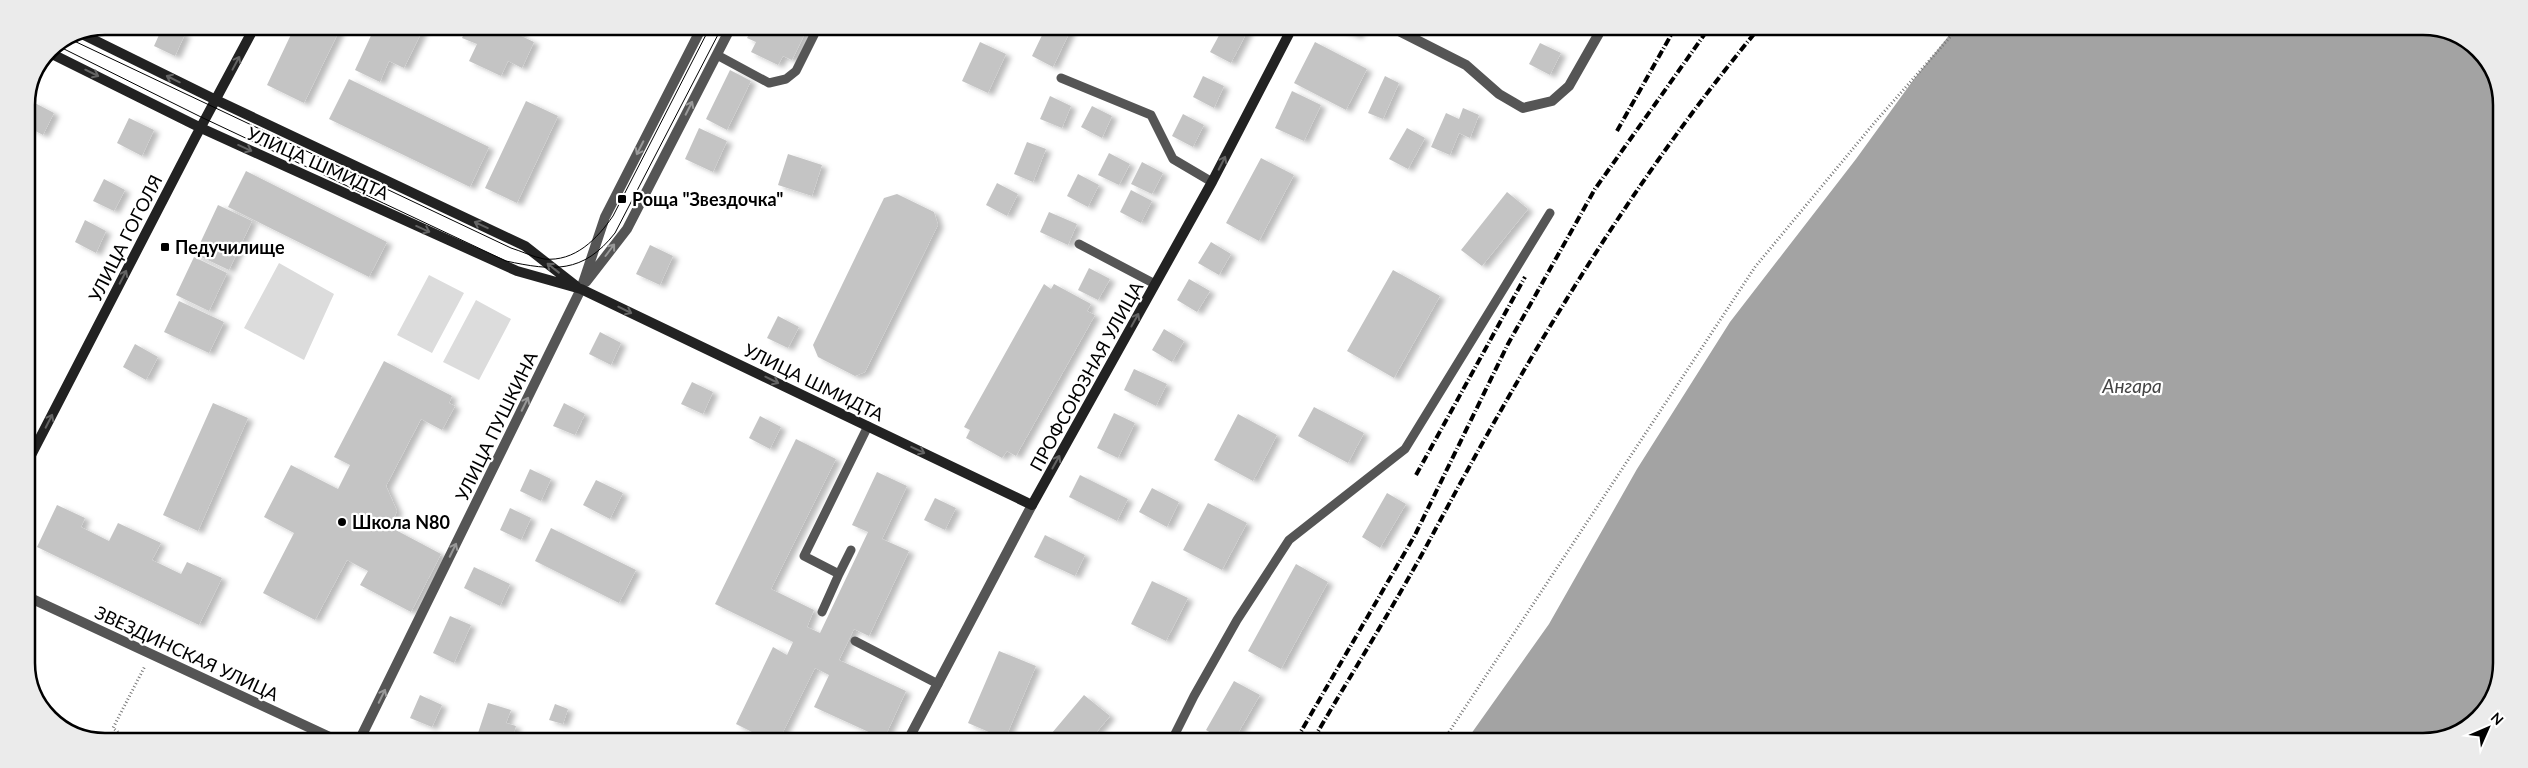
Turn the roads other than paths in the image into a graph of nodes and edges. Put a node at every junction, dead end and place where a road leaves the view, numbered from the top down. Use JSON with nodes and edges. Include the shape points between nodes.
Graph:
{"nodes":[{"id":1,"x":250,"y":35,"type":"edge"},
{"id":2,"x":698,"y":35,"type":"edge"},
{"id":3,"x":727,"y":35,"type":"edge"},
{"id":4,"x":814,"y":35,"type":"edge"},
{"id":5,"x":1288,"y":35,"type":"edge"},
{"id":6,"x":1407,"y":35,"type":"edge"},
{"id":7,"x":1598,"y":35,"type":"edge"},
{"id":8,"x":88,"y":37,"type":"edge"},
{"id":9,"x":55,"y":55,"type":"edge"},
{"id":10,"x":717,"y":55,"type":"junction"},
{"id":11,"x":1061,"y":78,"type":"dead end"},
{"id":12,"x":216,"y":100,"type":"junction"},
{"id":13,"x":201,"y":128,"type":"junction"},
{"id":14,"x":1212,"y":182,"type":"junction"},
{"id":15,"x":1550,"y":212,"type":"dead end"},
{"id":16,"x":1080,"y":244,"type":"dead end"},
{"id":17,"x":1155,"y":284,"type":"junction"},
{"id":18,"x":581,"y":289,"type":"junction"},
{"id":19,"x":868,"y":426,"type":"junction"},
{"id":20,"x":35,"y":448,"type":"edge"},
{"id":21,"x":1032,"y":505,"type":"junction"},
{"id":22,"x":851,"y":550,"type":"dead end"},
{"id":23,"x":840,"y":574,"type":"junction"},
{"id":24,"x":35,"y":600,"type":"edge"},
{"id":25,"x":822,"y":612,"type":"dead end"},
{"id":26,"x":855,"y":641,"type":"dead end"},
{"id":27,"x":938,"y":684,"type":"junction"},
{"id":28,"x":321,"y":733,"type":"edge"},
{"id":29,"x":363,"y":733,"type":"edge"},
{"id":30,"x":912,"y":733,"type":"edge"},
{"id":31,"x":1176,"y":733,"type":"edge"}],
"edges":[{"from":12,"to":1,"type":"street","name":"УЛИЦА ГОГОЛЯ","one_way":true},
{"from":2,"to":18,"type":"street","name":"УЛИЦА ПУШКИНА","one_way":true,"via":[[605,217]]},
{"from":3,"to":10,"type":"street","name":"УЛИЦА ПУШКИНА"},
{"from":4,"to":10,"type":"lane","via":[[796,71],[786,79],[769,83]]},
{"from":14,"to":5,"type":"street","name":"ПРОФСОЮЗНАЯ УЛИЦА","one_way":true},
{"from":6,"to":7,"type":"street","via":[[1466,65],[1499,94],[1523,108],[1552,101],[1569,86]]},
{"from":12,"to":8,"type":"street","name":"УЛИЦА ШМИДТА","one_way":true},
{"from":9,"to":13,"type":"street","name":"УЛИЦА ШМИДТА","one_way":true},
{"from":18,"to":10,"type":"street","name":"УЛИЦА ПУШКИНА","one_way":true,"via":[[626,229]]},
{"from":11,"to":14,"type":"lane","via":[[1151,115],[1173,159]]},
{"from":12,"to":13,"type":"street","name":"УЛИЦА ГОГОЛЯ"},
{"from":18,"to":12,"type":"street","name":"УЛИЦА ШМИДТА","one_way":true,"via":[[525,246]]},
{"from":13,"to":18,"type":"street","name":"УЛИЦА ШМИДТА","one_way":true,"via":[[517,271]]},
{"from":20,"to":13,"type":"street","name":"УЛИЦА ГОГОЛЯ","one_way":true},
{"from":14,"to":17,"type":"street","name":"ПРОФСОЮЗНАЯ УЛИЦА"},
{"from":15,"to":31,"type":"lane","via":[[1405,449],[1289,540],[1237,620]]},
{"from":16,"to":17,"type":"lane"},
{"from":21,"to":17,"type":"street","name":"ПРОФСОЮЗНАЯ УЛИЦА","one_way":true},
{"from":18,"to":19,"type":"street","name":"УЛИЦА ШМИДТА","one_way":true},
{"from":29,"to":18,"type":"street","name":"УЛИЦА ПУШКИНА","one_way":true},
{"from":19,"to":21,"type":"street","name":"УЛИЦА ШМИДТА","one_way":true},
{"from":19,"to":23,"type":"lane","via":[[804,556]]},
{"from":21,"to":27,"type":"street","name":"ПРОФСОЮЗНАЯ УЛИЦА"},
{"from":22,"to":23,"type":"lane"},
{"from":23,"to":25,"type":"lane"},
{"from":24,"to":28,"type":"street","name":"ЗВЕЗДИНСКАЯ УЛИЦА"},
{"from":26,"to":27,"type":"lane"},
{"from":27,"to":30,"type":"street","name":"ПРОФСОЮЗНАЯ УЛИЦА"}]}
